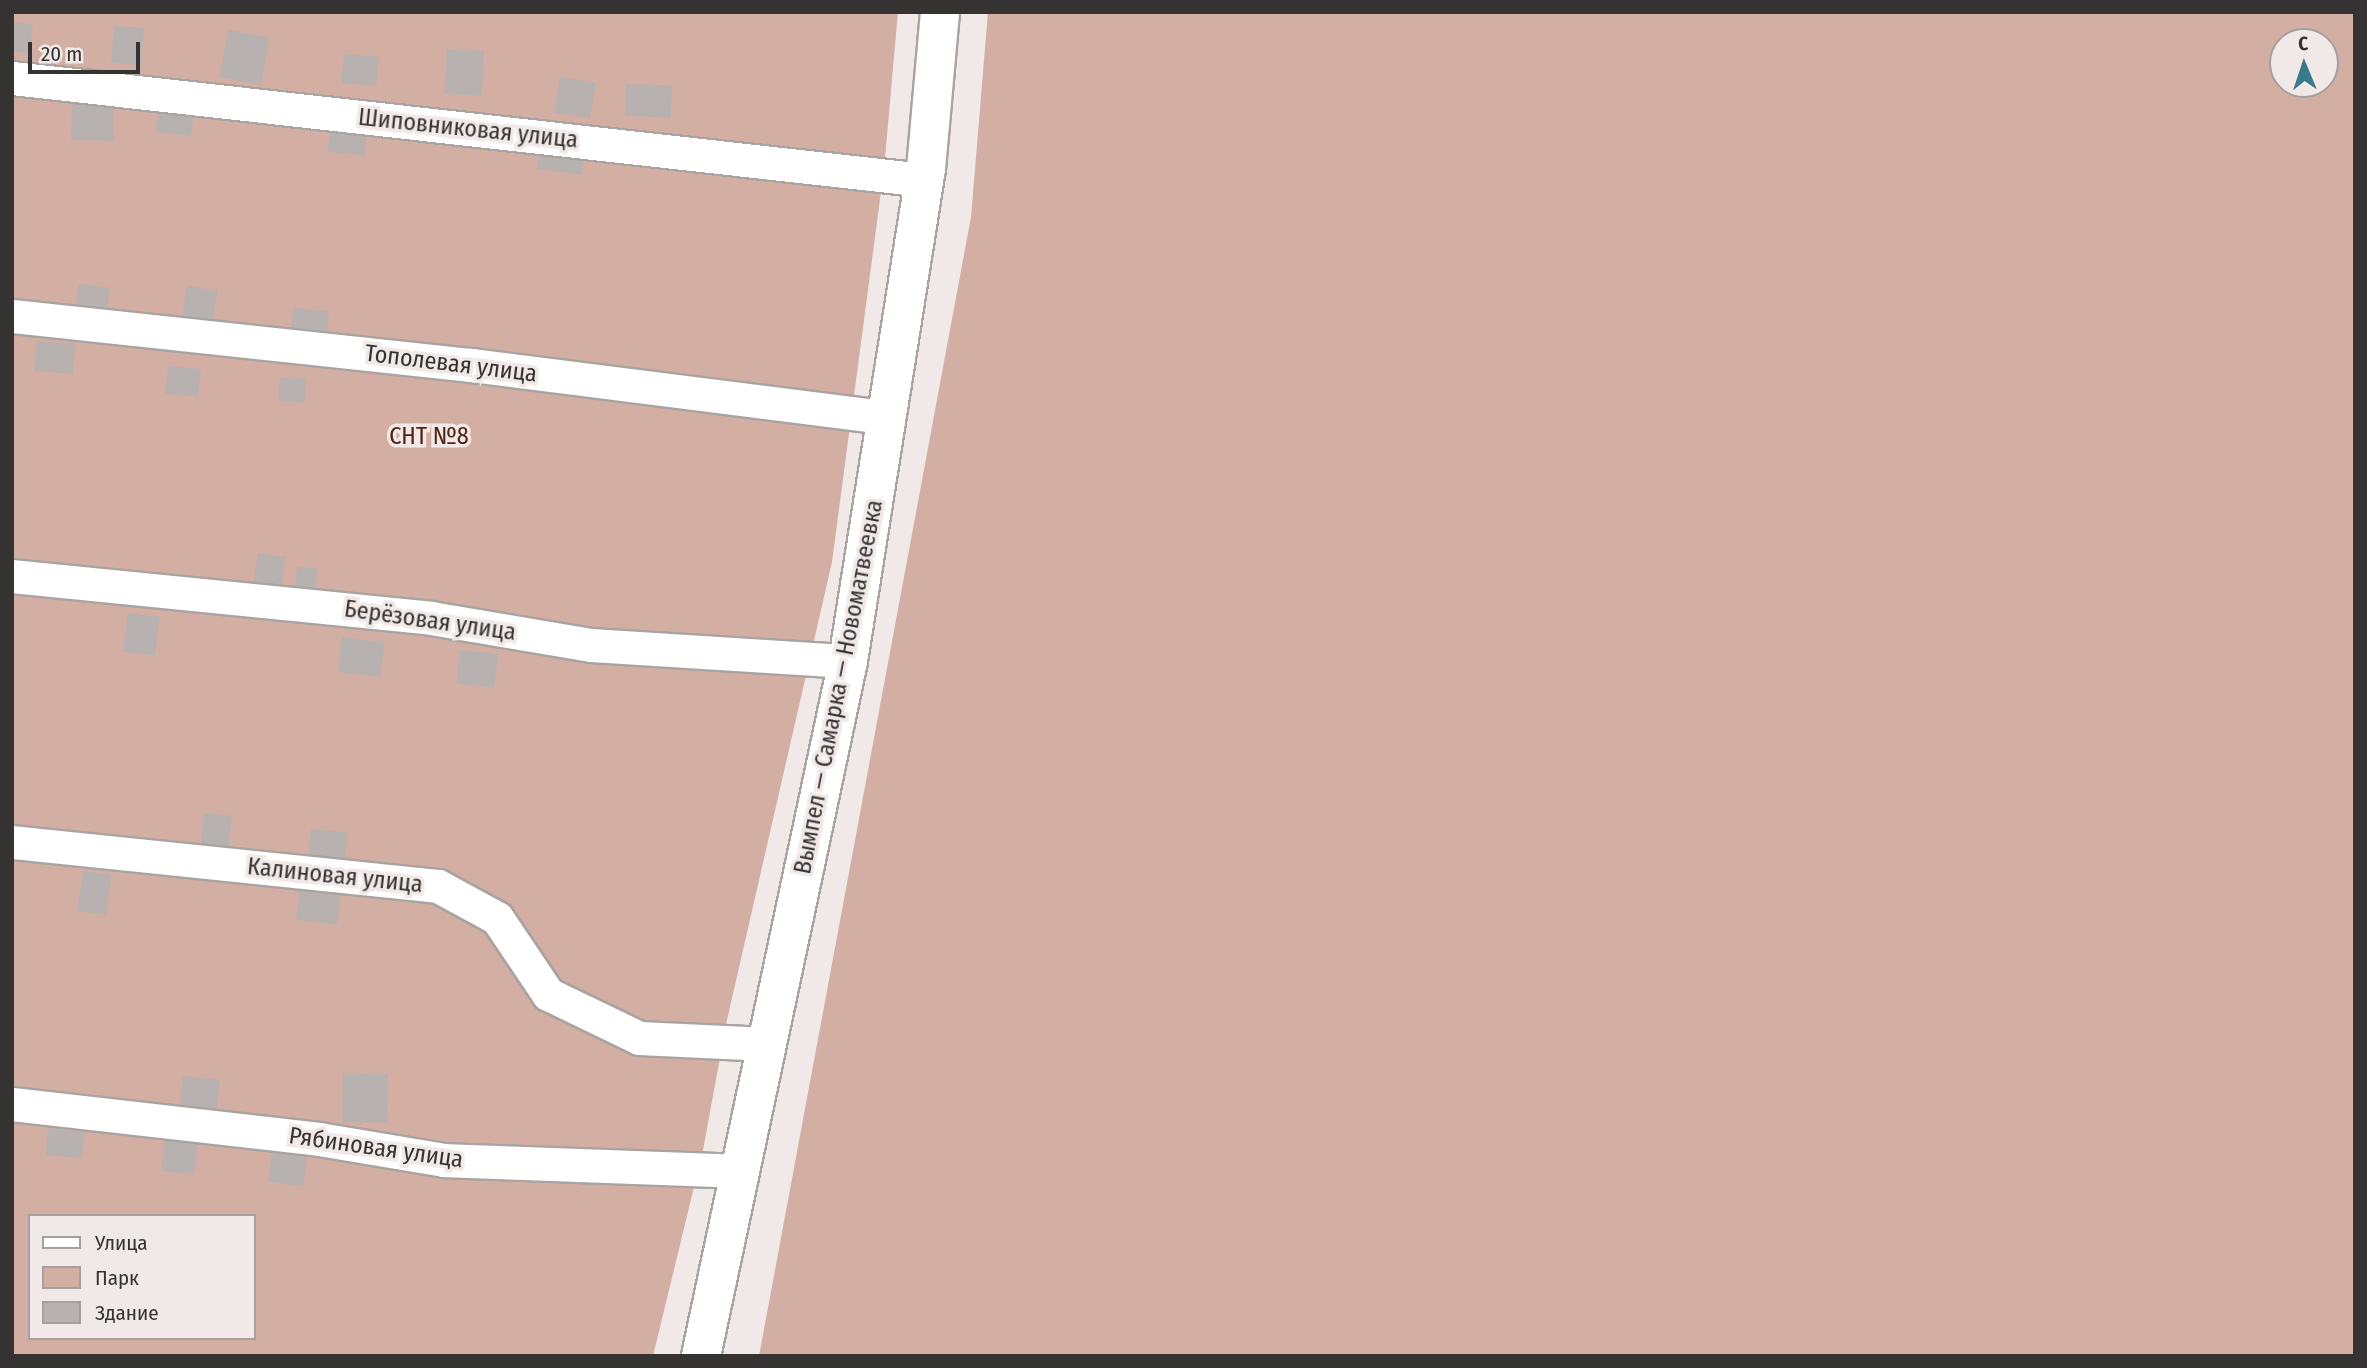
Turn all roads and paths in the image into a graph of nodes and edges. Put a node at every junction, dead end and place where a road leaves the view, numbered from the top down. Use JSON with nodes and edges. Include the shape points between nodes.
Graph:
{"nodes":[{"id":1,"x":940,"y":12,"type":"edge"},
{"id":2,"x":12,"y":78,"type":"edge"},
{"id":3,"x":924,"y":180,"type":"junction"},
{"id":4,"x":12,"y":316,"type":"edge"},
{"id":5,"x":888,"y":418,"type":"junction"},
{"id":6,"x":12,"y":576,"type":"edge"},
{"id":7,"x":848,"y":661,"type":"junction"},
{"id":8,"x":12,"y":842,"type":"edge"},
{"id":9,"x":768,"y":1044,"type":"junction"},
{"id":10,"x":12,"y":1104,"type":"edge"},
{"id":11,"x":741,"y":1171,"type":"junction"},
{"id":12,"x":701,"y":1356,"type":"edge"}],
"edges":[{"from":1,"to":3,"type":"main road","name":"Вымпел — Самарка — Новоматвеевка"},
{"from":2,"to":3,"type":"street","name":"Шиповниковая улица"},
{"from":3,"to":5,"type":"main road","name":"Вымпел — Самарка — Новоматвеевка"},
{"from":4,"to":5,"type":"street","name":"Тополевая улица","via":[[471,365]]},
{"from":5,"to":7,"type":"main road","name":"Вымпел — Самарка — Новоматвеевка"},
{"from":6,"to":7,"type":"street","name":"Берёзовая улица","via":[[431,618],[591,645]]},
{"from":7,"to":9,"type":"main road","name":"Вымпел — Самарка — Новоматвеевка"},
{"from":8,"to":9,"type":"street","name":"Калиновая улица","via":[[438,886],[497,918],[548,994],[639,1038]]},
{"from":9,"to":11,"type":"main road","name":"Вымпел — Самарка — Новоматвеевка"},
{"from":10,"to":11,"type":"street","name":"Рябиновая улица","via":[[319,1139],[444,1160]]},
{"from":11,"to":12,"type":"main road","name":"Вымпел — Самарка — Новоматвеевка"}]}
